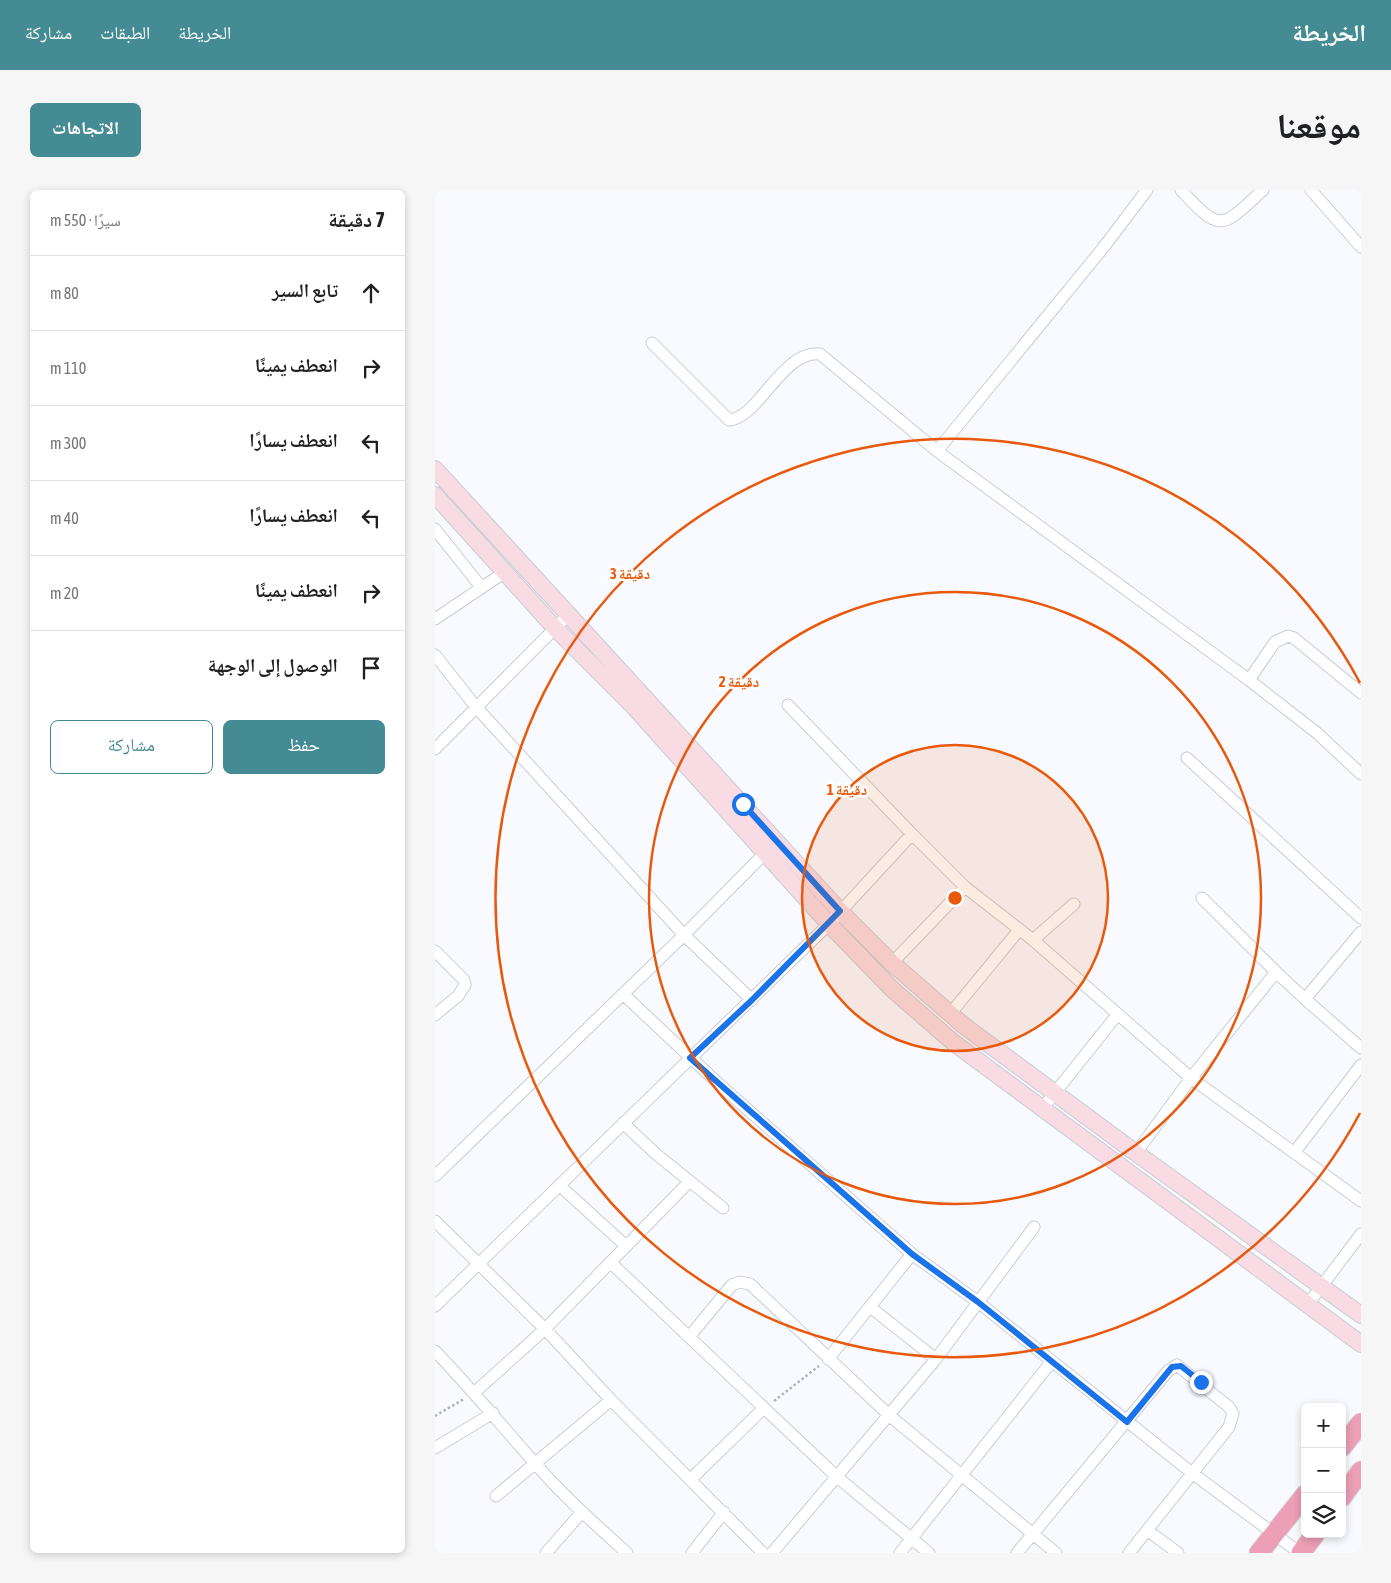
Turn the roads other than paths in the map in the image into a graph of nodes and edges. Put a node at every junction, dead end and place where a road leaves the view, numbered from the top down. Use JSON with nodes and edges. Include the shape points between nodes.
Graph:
{"nodes":[{"id":1,"x":1147,"y":190,"type":"edge"},
{"id":2,"x":1181,"y":190,"type":"edge"},
{"id":3,"x":1263,"y":190,"type":"edge"},
{"id":4,"x":1311,"y":190,"type":"edge"},
{"id":5,"x":1361,"y":247,"type":"edge"},
{"id":6,"x":652,"y":343,"type":"dead end"},
{"id":7,"x":937,"y":451,"type":"junction"},
{"id":8,"x":435,"y":470,"type":"edge"},
{"id":9,"x":435,"y":495,"type":"edge"},
{"id":10,"x":435,"y":529,"type":"edge"},
{"id":11,"x":505,"y":572,"type":"junction"},
{"id":12,"x":481,"y":587,"type":"junction"},
{"id":13,"x":569,"y":614,"type":"junction"},
{"id":14,"x":435,"y":619,"type":"edge"},
{"id":15,"x":555,"y":628,"type":"junction"},
{"id":16,"x":435,"y":655,"type":"edge"},
{"id":17,"x":1249,"y":680,"type":"junction"},
{"id":18,"x":1361,"y":693,"type":"edge"},
{"id":19,"x":788,"y":705,"type":"dead end"},
{"id":20,"x":477,"y":707,"type":"junction"},
{"id":21,"x":435,"y":749,"type":"edge"},
{"id":22,"x":1187,"y":758,"type":"dead end"},
{"id":23,"x":1361,"y":774,"type":"edge"},
{"id":24,"x":912,"y":834,"type":"junction"},
{"id":25,"x":765,"y":852,"type":"junction"},
{"id":26,"x":965,"y":887,"type":"junction"},
{"id":27,"x":1202,"y":898,"type":"dead end"},
{"id":28,"x":1074,"y":904,"type":"dead end"},
{"id":29,"x":840,"y":911,"type":"junction"},
{"id":30,"x":1361,"y":918,"type":"edge"},
{"id":31,"x":829,"y":924,"type":"junction"},
{"id":32,"x":1019,"y":930,"type":"junction"},
{"id":33,"x":1361,"y":932,"type":"edge"},
{"id":34,"x":685,"y":935,"type":"junction"},
{"id":35,"x":1033,"y":940,"type":"junction"},
{"id":36,"x":435,"y":951,"type":"edge"},
{"id":37,"x":892,"y":963,"type":"junction"},
{"id":38,"x":1276,"y":972,"type":"junction"},
{"id":39,"x":623,"y":994,"type":"junction"},
{"id":40,"x":1305,"y":999,"type":"junction"},
{"id":41,"x":752,"y":1000,"type":"junction"},
{"id":42,"x":950,"y":1014,"type":"junction"},
{"id":43,"x":435,"y":1015,"type":"edge"},
{"id":44,"x":1117,"y":1015,"type":"junction"},
{"id":45,"x":1361,"y":1048,"type":"edge"},
{"id":46,"x":690,"y":1058,"type":"junction"},
{"id":47,"x":1361,"y":1065,"type":"edge"},
{"id":48,"x":1191,"y":1078,"type":"junction"},
{"id":49,"x":1055,"y":1094,"type":"junction"},
{"id":50,"x":1042,"y":1110,"type":"junction"},
{"id":51,"x":623,"y":1123,"type":"junction"},
{"id":52,"x":1136,"y":1153,"type":"junction"},
{"id":53,"x":1294,"y":1153,"type":"junction"},
{"id":54,"x":435,"y":1176,"type":"edge"},
{"id":55,"x":689,"y":1182,"type":"junction"},
{"id":56,"x":559,"y":1185,"type":"junction"},
{"id":57,"x":1361,"y":1201,"type":"edge"},
{"id":58,"x":723,"y":1208,"type":"dead end"},
{"id":59,"x":435,"y":1222,"type":"edge"},
{"id":60,"x":1034,"y":1227,"type":"dead end"},
{"id":61,"x":1361,"y":1234,"type":"edge"},
{"id":62,"x":626,"y":1246,"type":"junction"},
{"id":63,"x":912,"y":1254,"type":"junction"},
{"id":64,"x":610,"y":1262,"type":"junction"},
{"id":65,"x":478,"y":1265,"type":"junction"},
{"id":66,"x":1322,"y":1287,"type":"junction"},
{"id":67,"x":978,"y":1302,"type":"junction"},
{"id":68,"x":1308,"y":1304,"type":"junction"},
{"id":69,"x":435,"y":1306,"type":"edge"},
{"id":70,"x":870,"y":1307,"type":"junction"},
{"id":71,"x":1361,"y":1315,"type":"edge"},
{"id":72,"x":545,"y":1329,"type":"junction"},
{"id":73,"x":689,"y":1337,"type":"junction"},
{"id":74,"x":1361,"y":1344,"type":"edge"},
{"id":75,"x":435,"y":1350,"type":"edge"},
{"id":76,"x":828,"y":1359,"type":"junction"},
{"id":77,"x":936,"y":1359,"type":"junction"},
{"id":78,"x":1052,"y":1361,"type":"junction"},
{"id":79,"x":475,"y":1392,"type":"junction"},
{"id":80,"x":611,"y":1400,"type":"junction"},
{"id":81,"x":764,"y":1408,"type":"junction"},
{"id":82,"x":493,"y":1413,"type":"junction"},
{"id":83,"x":890,"y":1416,"type":"junction"},
{"id":84,"x":1127,"y":1422,"type":"junction"},
{"id":85,"x":1361,"y":1423,"type":"edge"},
{"id":86,"x":1346,"y":1442,"type":"edge"},
{"id":87,"x":435,"y":1448,"type":"edge"},
{"id":88,"x":535,"y":1463,"type":"junction"},
{"id":89,"x":1361,"y":1471,"type":"edge"},
{"id":90,"x":1192,"y":1473,"type":"junction"},
{"id":91,"x":837,"y":1477,"type":"junction"},
{"id":92,"x":962,"y":1477,"type":"junction"},
{"id":93,"x":691,"y":1479,"type":"junction"},
{"id":94,"x":1345,"y":1493,"type":"edge"},
{"id":95,"x":496,"y":1496,"type":"dead end"},
{"id":96,"x":1301,"y":1500,"type":"edge"},
{"id":97,"x":582,"y":1512,"type":"junction"},
{"id":98,"x":724,"y":1512,"type":"junction"},
{"id":99,"x":1147,"y":1530,"type":"junction"},
{"id":100,"x":1273,"y":1533,"type":"junction"},
{"id":101,"x":1034,"y":1534,"type":"junction"},
{"id":102,"x":1312,"y":1538,"type":"edge"},
{"id":103,"x":912,"y":1540,"type":"junction"},
{"id":104,"x":547,"y":1553,"type":"edge"},
{"id":105,"x":627,"y":1553,"type":"edge"},
{"id":106,"x":692,"y":1553,"type":"edge"},
{"id":107,"x":763,"y":1553,"type":"edge"},
{"id":108,"x":772,"y":1553,"type":"edge"},
{"id":109,"x":900,"y":1553,"type":"edge"},
{"id":110,"x":929,"y":1553,"type":"edge"},
{"id":111,"x":1017,"y":1553,"type":"edge"},
{"id":112,"x":1056,"y":1553,"type":"edge"},
{"id":113,"x":1129,"y":1553,"type":"edge"},
{"id":114,"x":1178,"y":1553,"type":"edge"},
{"id":115,"x":1259,"y":1553,"type":"edge"},
{"id":116,"x":1300,"y":1553,"type":"edge"}],
"edges":[{"from":1,"to":7,"type":"street"},
{"from":2,"to":3,"type":"street","via":[[1204,215],[1223,222],[1231,219]]},
{"from":4,"to":5,"type":"street"},
{"from":6,"to":7,"type":"street","via":[[729,420],[741,416],[801,357],[820,354]]},
{"from":7,"to":17,"type":"street"},
{"from":8,"to":13,"type":"main road"},
{"from":9,"to":11,"type":"main road"},
{"from":10,"to":12,"type":"street"},
{"from":11,"to":12,"type":"street"},
{"from":11,"to":15,"type":"main road"},
{"from":12,"to":14,"type":"street"},
{"from":13,"to":15,"type":"street"},
{"from":13,"to":29,"type":"main road"},
{"from":15,"to":20,"type":"street"},
{"from":15,"to":25,"type":"main road","via":[[634,708]]},
{"from":16,"to":20,"type":"street"},
{"from":17,"to":18,"type":"street","via":[[1275,642],[1288,636]]},
{"from":17,"to":23,"type":"street","via":[[1317,733]]},
{"from":19,"to":24,"type":"street"},
{"from":20,"to":21,"type":"street"},
{"from":20,"to":34,"type":"street"},
{"from":22,"to":30,"type":"street"},
{"from":24,"to":26,"type":"street"},
{"from":24,"to":29,"type":"street"},
{"from":25,"to":31,"type":"main road"},
{"from":25,"to":34,"type":"street"},
{"from":26,"to":32,"type":"street"},
{"from":26,"to":37,"type":"street"},
{"from":27,"to":38,"type":"street"},
{"from":28,"to":35,"type":"street"},
{"from":29,"to":31,"type":"street"},
{"from":29,"to":37,"type":"main road"},
{"from":31,"to":41,"type":"street"},
{"from":31,"to":50,"type":"main road","via":[[892,989],[954,1043]]},
{"from":32,"to":35,"type":"street"},
{"from":32,"to":42,"type":"street"},
{"from":33,"to":40,"type":"street"},
{"from":34,"to":39,"type":"street"},
{"from":34,"to":41,"type":"street"},
{"from":35,"to":44,"type":"street"},
{"from":36,"to":43,"type":"street","via":[[464,980],[465,985],[458,996]]},
{"from":37,"to":42,"type":"main road"},
{"from":38,"to":40,"type":"street"},
{"from":38,"to":48,"type":"street"},
{"from":39,"to":46,"type":"street"},
{"from":39,"to":54,"type":"street"},
{"from":40,"to":45,"type":"street"},
{"from":41,"to":46,"type":"street"},
{"from":42,"to":49,"type":"main road"},
{"from":44,"to":48,"type":"street"},
{"from":44,"to":49,"type":"street"},
{"from":46,"to":51,"type":"street"},
{"from":46,"to":63,"type":"street"},
{"from":47,"to":53,"type":"street"},
{"from":48,"to":52,"type":"street"},
{"from":48,"to":53,"type":"street"},
{"from":49,"to":50,"type":"street"},
{"from":49,"to":52,"type":"main road"},
{"from":50,"to":68,"type":"main road"},
{"from":51,"to":55,"type":"street"},
{"from":51,"to":56,"type":"street"},
{"from":52,"to":66,"type":"main road"},
{"from":53,"to":57,"type":"street"},
{"from":55,"to":58,"type":"street"},
{"from":55,"to":62,"type":"street"},
{"from":56,"to":62,"type":"street"},
{"from":56,"to":65,"type":"street"},
{"from":59,"to":65,"type":"street"},
{"from":60,"to":67,"type":"street"},
{"from":61,"to":66,"type":"street"},
{"from":62,"to":64,"type":"street"},
{"from":63,"to":67,"type":"street"},
{"from":63,"to":70,"type":"street"},
{"from":64,"to":72,"type":"street"},
{"from":64,"to":73,"type":"street"},
{"from":65,"to":69,"type":"street"},
{"from":65,"to":72,"type":"street"},
{"from":66,"to":68,"type":"street"},
{"from":66,"to":71,"type":"main road"},
{"from":67,"to":77,"type":"street"},
{"from":67,"to":78,"type":"street"},
{"from":68,"to":74,"type":"main road"},
{"from":70,"to":76,"type":"street"},
{"from":70,"to":77,"type":"street"},
{"from":72,"to":79,"type":"street"},
{"from":72,"to":80,"type":"street"},
{"from":73,"to":76,"type":"street","via":[[728,1288],[736,1282],[744,1282],[761,1293]]},
{"from":73,"to":81,"type":"street"},
{"from":75,"to":79,"type":"street"},
{"from":76,"to":83,"type":"street"},
{"from":77,"to":83,"type":"street"},
{"from":78,"to":84,"type":"street"},
{"from":78,"to":92,"type":"street"},
{"from":79,"to":82,"type":"street"},
{"from":80,"to":88,"type":"street"},
{"from":80,"to":93,"type":"street"},
{"from":81,"to":91,"type":"street"},
{"from":81,"to":93,"type":"street"},
{"from":82,"to":87,"type":"street"},
{"from":82,"to":88,"type":"street"},
{"from":83,"to":91,"type":"street"},
{"from":83,"to":92,"type":"street"},
{"from":84,"to":90,"type":"street"},
{"from":84,"to":90,"type":"street","via":[[1168,1371],[1181,1366],[1233,1413],[1229,1427]]},
{"from":84,"to":101,"type":"street"},
{"from":85,"to":86,"type":"highway"},
{"from":88,"to":95,"type":"street"},
{"from":88,"to":97,"type":"street"},
{"from":89,"to":94,"type":"highway"},
{"from":90,"to":99,"type":"street"},
{"from":90,"to":100,"type":"street"},
{"from":91,"to":103,"type":"street"},
{"from":91,"to":108,"type":"street"},
{"from":92,"to":101,"type":"street"},
{"from":92,"to":103,"type":"street"},
{"from":93,"to":98,"type":"street"},
{"from":96,"to":100,"type":"highway"},
{"from":97,"to":104,"type":"street"},
{"from":97,"to":105,"type":"street"},
{"from":98,"to":106,"type":"street"},
{"from":98,"to":107,"type":"street"},
{"from":99,"to":113,"type":"street"},
{"from":99,"to":114,"type":"street"},
{"from":100,"to":115,"type":"highway"},
{"from":100,"to":116,"type":"street"},
{"from":101,"to":111,"type":"street"},
{"from":101,"to":112,"type":"street"},
{"from":102,"to":116,"type":"highway"},
{"from":103,"to":109,"type":"street"},
{"from":103,"to":110,"type":"street"}]}
